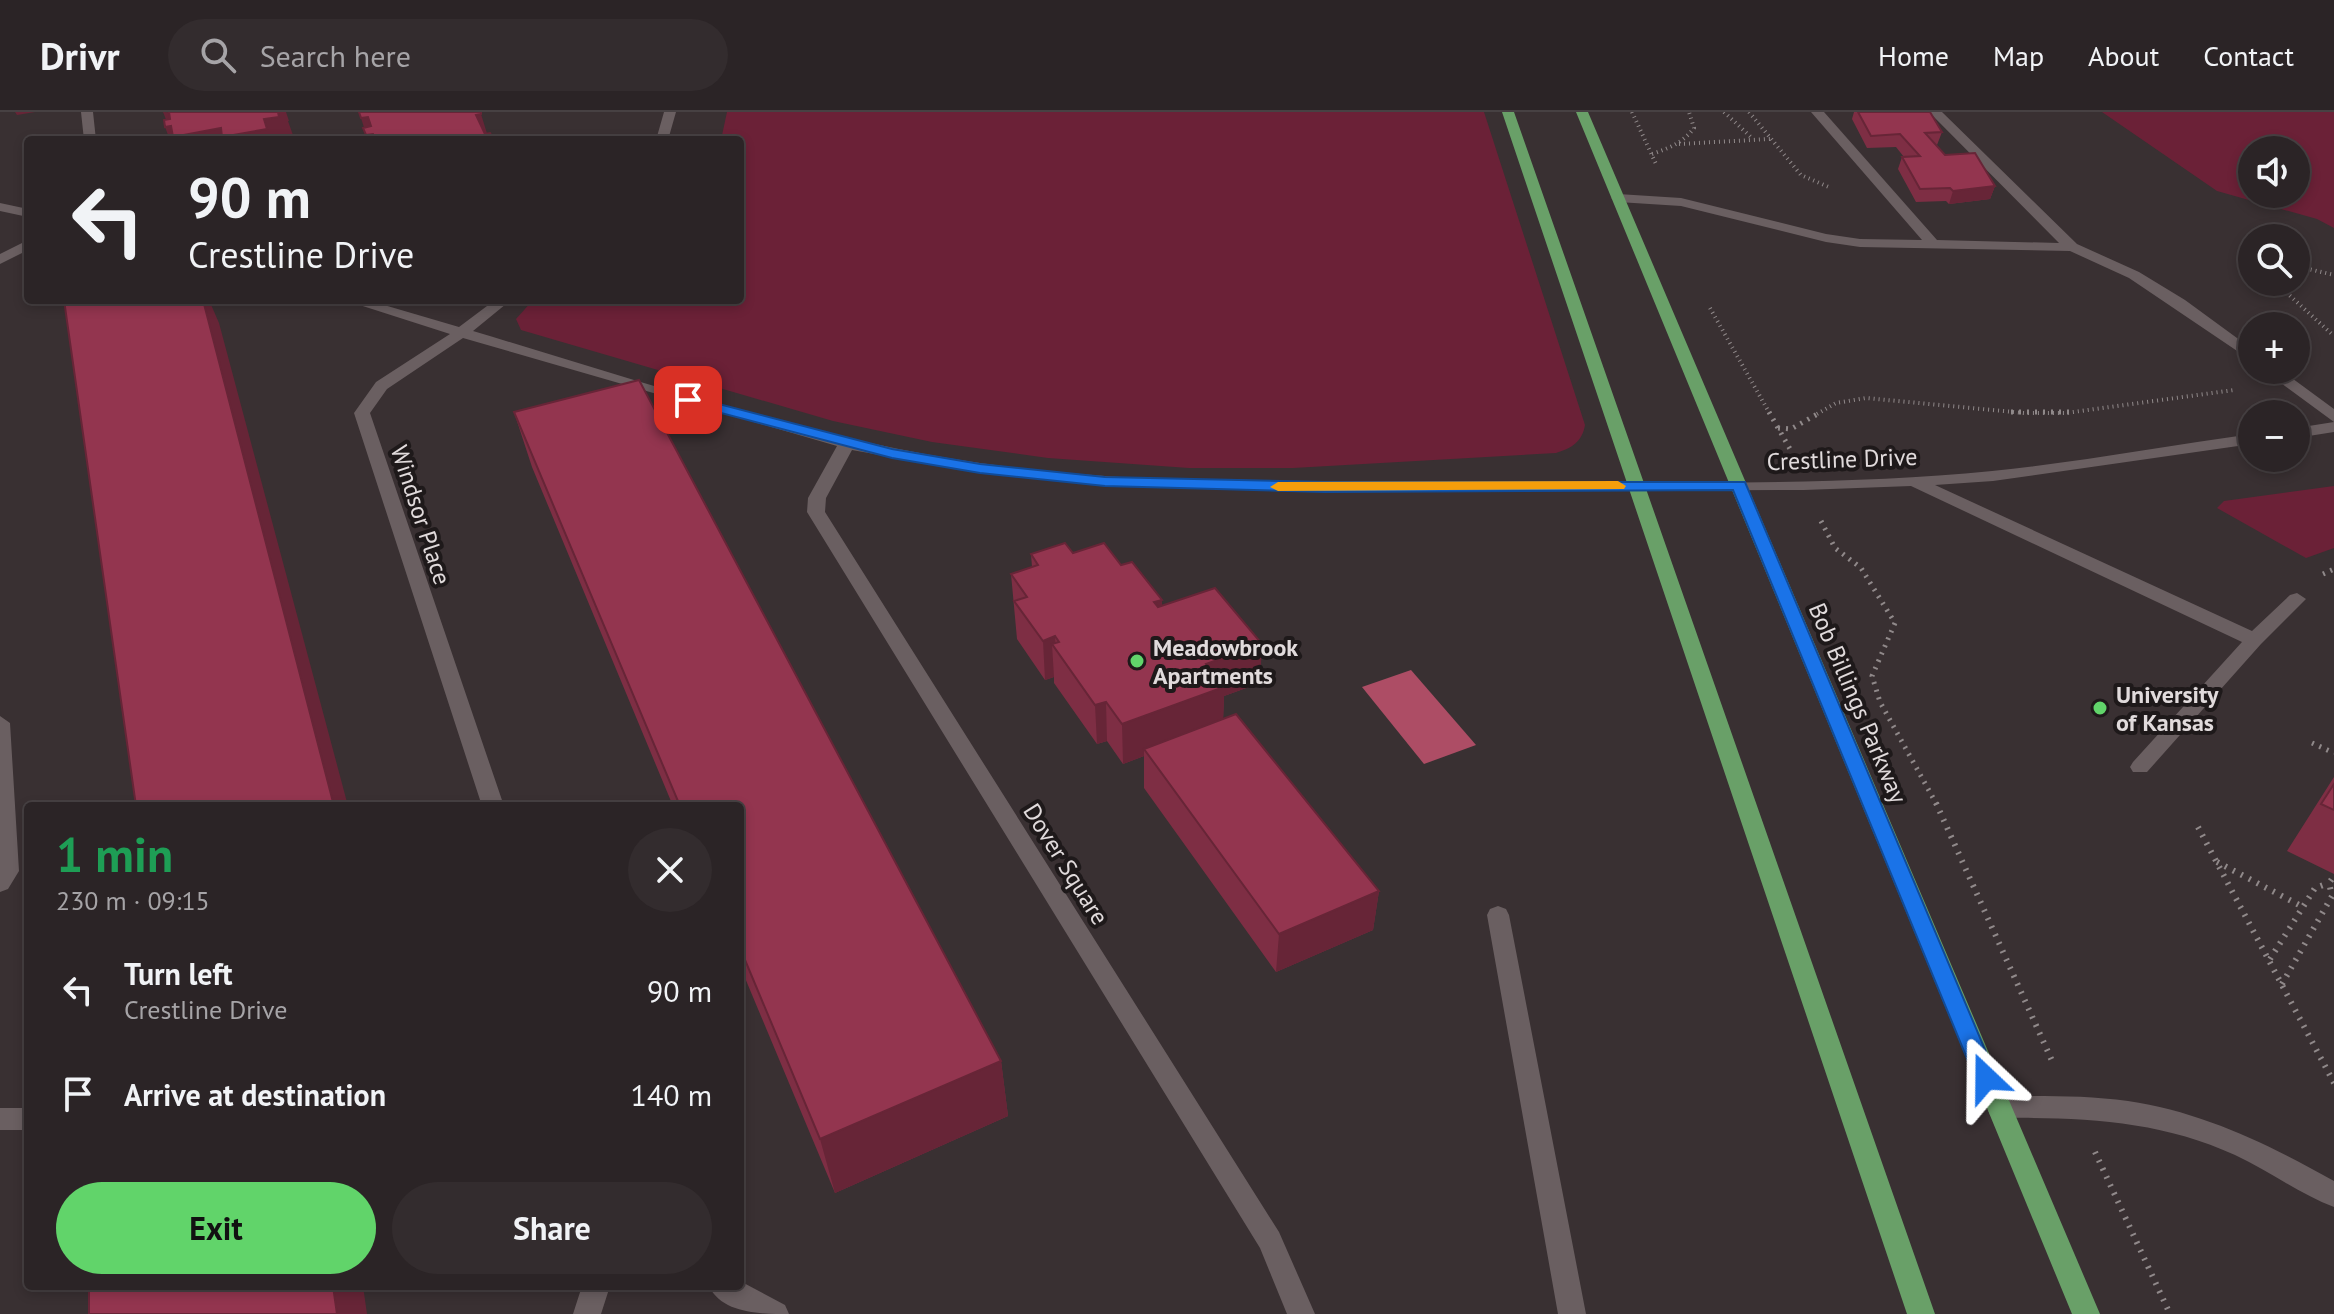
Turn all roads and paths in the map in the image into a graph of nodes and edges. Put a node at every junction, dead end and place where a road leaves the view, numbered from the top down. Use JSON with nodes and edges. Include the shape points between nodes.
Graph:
{"nodes":[{"id":1,"x":87,"y":112,"type":"edge"},
{"id":2,"x":670,"y":112,"type":"edge"},
{"id":3,"x":1508,"y":112,"type":"edge"},
{"id":4,"x":1582,"y":112,"type":"edge"},
{"id":5,"x":1632,"y":112,"type":"edge"},
{"id":6,"x":1689,"y":112,"type":"edge"},
{"id":7,"x":1724,"y":112,"type":"edge"},
{"id":8,"x":1749,"y":112,"type":"edge"},
{"id":9,"x":1817,"y":112,"type":"edge"},
{"id":10,"x":1935,"y":112,"type":"edge"},
{"id":11,"x":90,"y":136,"type":"edge"},
{"id":12,"x":663,"y":136,"type":"edge"},
{"id":13,"x":1771,"y":139,"type":"junction"},
{"id":14,"x":1754,"y":140,"type":"junction"},
{"id":15,"x":1679,"y":144,"type":"junction"},
{"id":16,"x":1652,"y":154,"type":"junction"},
{"id":17,"x":1660,"y":174,"type":"dead end"},
{"id":18,"x":1840,"y":191,"type":"dead end"},
{"id":19,"x":1618,"y":198,"type":"junction"},
{"id":20,"x":0,"y":207,"type":"edge"},
{"id":21,"x":24,"y":212,"type":"edge"},
{"id":22,"x":1934,"y":245,"type":"junction"},
{"id":23,"x":24,"y":246,"type":"edge"},
{"id":24,"x":2072,"y":247,"type":"junction"},
{"id":25,"x":0,"y":260,"type":"edge"},
{"id":26,"x":2310,"y":269,"type":"edge"},
{"id":27,"x":2334,"y":275,"type":"edge"},
{"id":28,"x":2290,"y":296,"type":"edge"},
{"id":29,"x":364,"y":304,"type":"edge"},
{"id":30,"x":499,"y":304,"type":"edge"},
{"id":31,"x":1708,"y":304,"type":"dead end"},
{"id":32,"x":459,"y":333,"type":"junction"},
{"id":33,"x":2334,"y":336,"type":"edge"},
{"id":34,"x":2238,"y":346,"type":"edge"},
{"id":35,"x":2274,"y":384,"type":"edge"},
{"id":36,"x":2291,"y":384,"type":"edge"},
{"id":37,"x":2334,"y":417,"type":"edge"},
{"id":38,"x":2334,"y":427,"type":"edge"},
{"id":39,"x":1778,"y":428,"type":"junction"},
{"id":40,"x":2310,"y":431,"type":"edge"},
{"id":41,"x":2238,"y":441,"type":"edge"},
{"id":42,"x":847,"y":444,"type":"junction"},
{"id":43,"x":1791,"y":451,"type":"dead end"},
{"id":44,"x":1914,"y":481,"type":"junction"},
{"id":45,"x":1739,"y":485,"type":"junction"},
{"id":46,"x":1638,"y":486,"type":"junction"},
{"id":47,"x":1822,"y":523,"type":"dead end"},
{"id":48,"x":2334,"y":569,"type":"edge"},
{"id":49,"x":2322,"y":575,"type":"dead end"},
{"id":50,"x":2297,"y":599,"type":"dead end"},
{"id":51,"x":2254,"y":640,"type":"junction"},
{"id":52,"x":0,"y":723,"type":"edge"},
{"id":53,"x":2312,"y":743,"type":"dead end"},
{"id":54,"x":2334,"y":753,"type":"edge"},
{"id":55,"x":2140,"y":767,"type":"dead end"},
{"id":56,"x":492,"y":802,"type":"edge"},
{"id":57,"x":2198,"y":827,"type":"dead end"},
{"id":58,"x":2217,"y":862,"type":"junction"},
{"id":59,"x":2334,"y":876,"type":"edge"},
{"id":60,"x":0,"y":883,"type":"edge"},
{"id":61,"x":2329,"y":883,"type":"junction"},
{"id":62,"x":2301,"y":906,"type":"junction"},
{"id":63,"x":1498,"y":915,"type":"dead end"},
{"id":64,"x":2270,"y":960,"type":"junction"},
{"id":65,"x":2282,"y":984,"type":"junction"},
{"id":66,"x":2334,"y":1083,"type":"edge"},
{"id":67,"x":1999,"y":1107,"type":"junction"},
{"id":68,"x":2074,"y":1107,"type":"junction"},
{"id":69,"x":0,"y":1119,"type":"edge"},
{"id":70,"x":24,"y":1119,"type":"edge"},
{"id":71,"x":2334,"y":1195,"type":"edge"},
{"id":72,"x":595,"y":1290,"type":"edge"},
{"id":73,"x":730,"y":1290,"type":"edge"},
{"id":74,"x":587,"y":1314,"type":"edge"},
{"id":75,"x":775,"y":1314,"type":"edge"},
{"id":76,"x":1301,"y":1314,"type":"edge"},
{"id":77,"x":1572,"y":1314,"type":"edge"},
{"id":78,"x":1921,"y":1314,"type":"edge"},
{"id":79,"x":2086,"y":1314,"type":"edge"},
{"id":80,"x":2170,"y":1314,"type":"edge"}],
"edges":[{"from":1,"to":11,"type":"street"},
{"from":2,"to":12,"type":"street"},
{"from":3,"to":46,"type":"main road"},
{"from":4,"to":19,"type":"main road","name":"Bob Billings Parkway"},
{"from":5,"to":16,"type":"path"},
{"from":6,"to":15,"type":"path","via":[[1694,128]]},
{"from":7,"to":14,"type":"path"},
{"from":8,"to":13,"type":"path"},
{"from":9,"to":22,"type":"street"},
{"from":10,"to":24,"type":"street"},
{"from":13,"to":14,"type":"path"},
{"from":13,"to":18,"type":"path","via":[[1801,175]]},
{"from":14,"to":15,"type":"path"},
{"from":15,"to":16,"type":"path"},
{"from":16,"to":17,"type":"path"},
{"from":19,"to":22,"type":"street","via":[[1681,202],[1826,238]]},
{"from":19,"to":45,"type":"main road","name":"Bob Billings Parkway"},
{"from":20,"to":21,"type":"street"},
{"from":22,"to":24,"type":"street"},
{"from":23,"to":25,"type":"street"},
{"from":24,"to":34,"type":"street","via":[[2134,275]]},
{"from":26,"to":27,"type":"path"},
{"from":28,"to":33,"type":"path"},
{"from":29,"to":32,"type":"street","name":"Crestline Drive"},
{"from":30,"to":32,"type":"street","name":"Windsor Place"},
{"from":31,"to":39,"type":"path"},
{"from":32,"to":42,"type":"street","name":"Crestline Drive"},
{"from":32,"to":56,"type":"street","name":"Windsor Place","via":[[420,363],[388,378],[362,413]]},
{"from":35,"to":39,"type":"path","via":[[2066,413],[1866,398],[1836,403],[1791,429]]},
{"from":36,"to":37,"type":"street"},
{"from":38,"to":40,"type":"street"},
{"from":39,"to":43,"type":"path"},
{"from":41,"to":44,"type":"street","name":"Crestline Drive","via":[[1993,476]]},
{"from":42,"to":46,"type":"street","name":"Crestline Drive","via":[[980,468],[1105,481],[1310,487]]},
{"from":42,"to":76,"type":"street","name":"Dover Square","via":[[817,498],[816,512],[1270,1241]]},
{"from":44,"to":45,"type":"street","name":"Crestline Drive"},
{"from":44,"to":51,"type":"street"},
{"from":45,"to":46,"type":"street","name":"Crestline Drive"},
{"from":45,"to":67,"type":"main road","name":"Bob Billings Parkway"},
{"from":46,"to":78,"type":"main road"},
{"from":47,"to":68,"type":"path","via":[[1835,548],[1861,568],[1895,623],[1872,676],[1880,702],[1927,784]]},
{"from":48,"to":49,"type":"path"},
{"from":50,"to":51,"type":"street"},
{"from":51,"to":55,"type":"street"},
{"from":52,"to":60,"type":"street","via":[[8,871]]},
{"from":53,"to":54,"type":"path"},
{"from":57,"to":58,"type":"path"},
{"from":58,"to":62,"type":"path"},
{"from":58,"to":64,"type":"path"},
{"from":59,"to":61,"type":"path"},
{"from":61,"to":62,"type":"path","via":[[2315,888]]},
{"from":61,"to":65,"type":"path","via":[[2332,896]]},
{"from":62,"to":64,"type":"path"},
{"from":63,"to":77,"type":"street"},
{"from":64,"to":65,"type":"path"},
{"from":65,"to":66,"type":"path"},
{"from":67,"to":68,"type":"street"},
{"from":67,"to":79,"type":"main road","name":"Bob Billings Parkway"},
{"from":68,"to":71,"type":"street","via":[[2147,1115],[2233,1141]]},
{"from":68,"to":80,"type":"path"},
{"from":69,"to":70,"type":"street"},
{"from":72,"to":74,"type":"street"},
{"from":73,"to":75,"type":"street"}]}
